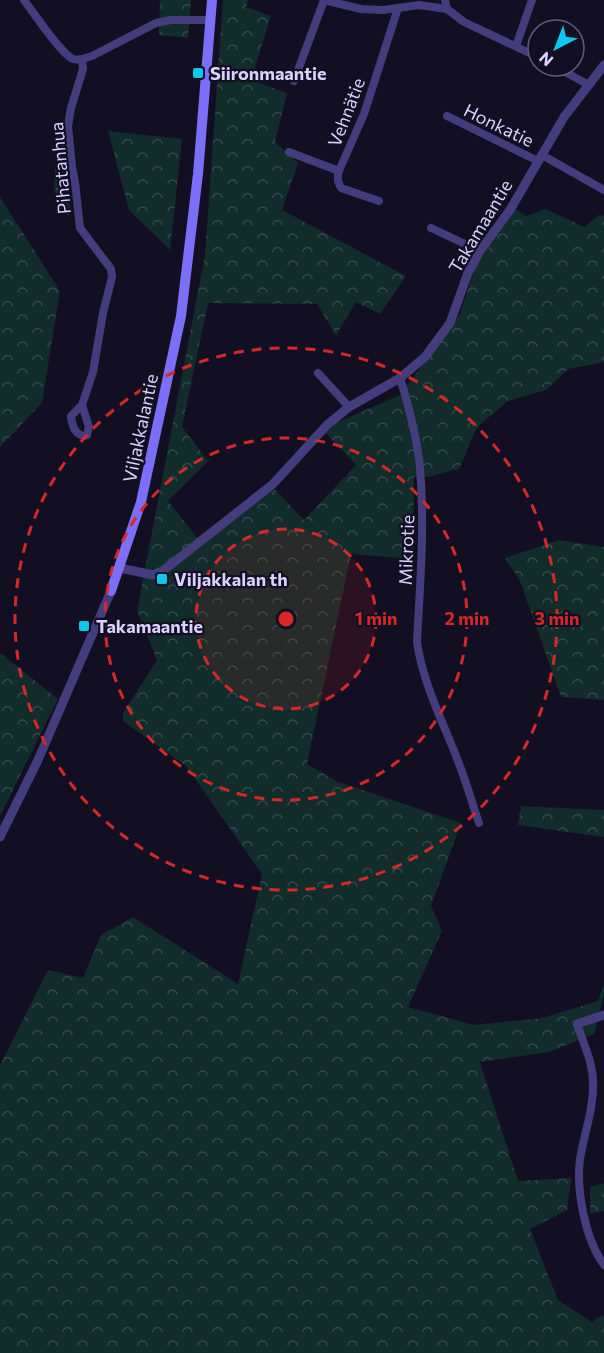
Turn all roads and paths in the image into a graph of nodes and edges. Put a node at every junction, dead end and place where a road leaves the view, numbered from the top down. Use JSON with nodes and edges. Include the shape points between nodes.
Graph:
{"nodes":[{"id":1,"x":24,"y":0,"type":"edge"},
{"id":2,"x":212,"y":0,"type":"edge"},
{"id":3,"x":324,"y":0,"type":"edge"},
{"id":4,"x":532,"y":0,"type":"edge"},
{"id":5,"x":446,"y":4,"type":"edge"},
{"id":6,"x":398,"y":9,"type":"junction"},
{"id":7,"x":211,"y":20,"type":"junction"},
{"id":8,"x":516,"y":46,"type":"junction"},
{"id":9,"x":526,"y":51,"type":"edge"},
{"id":10,"x":82,"y":60,"type":"junction"},
{"id":11,"x":604,"y":65,"type":"edge"},
{"id":12,"x":576,"y":78,"type":"edge"},
{"id":13,"x":294,"y":81,"type":"dead end"},
{"id":14,"x":589,"y":85,"type":"junction"},
{"id":15,"x":447,"y":116,"type":"dead end"},
{"id":16,"x":289,"y":152,"type":"dead end"},
{"id":17,"x":540,"y":158,"type":"junction"},
{"id":18,"x":339,"y":171,"type":"junction"},
{"id":19,"x":604,"y":190,"type":"edge"},
{"id":20,"x":379,"y":201,"type":"dead end"},
{"id":21,"x":431,"y":228,"type":"dead end"},
{"id":22,"x":480,"y":250,"type":"junction"},
{"id":23,"x":318,"y":373,"type":"dead end"},
{"id":24,"x":400,"y":378,"type":"junction"},
{"id":25,"x":82,"y":405,"type":"dead end"},
{"id":26,"x":349,"y":407,"type":"junction"},
{"id":27,"x":120,"y":568,"type":"junction"},
{"id":28,"x":111,"y":591,"type":"joint"},
{"id":29,"x":479,"y":823,"type":"dead end"},
{"id":30,"x":0,"y":837,"type":"edge"},
{"id":31,"x":604,"y":1015,"type":"edge"},
{"id":32,"x":577,"y":1024,"type":"joint"},
{"id":33,"x":604,"y":1265,"type":"edge"}],
"edges":[{"from":1,"to":10,"type":"street","via":[[62,50],[72,59]]},
{"from":2,"to":7,"type":"main road","name":"Viljakkalantie"},
{"from":3,"to":6,"type":"street","via":[[361,9]]},
{"from":3,"to":13,"type":"street"},
{"from":4,"to":8,"type":"street"},
{"from":5,"to":6,"type":"street"},
{"from":5,"to":8,"type":"street","via":[[464,22]]},
{"from":6,"to":18,"type":"street","name":"Vehnätie","via":[[364,114]]},
{"from":7,"to":10,"type":"street","via":[[156,23]]},
{"from":7,"to":27,"type":"main road","name":"Viljakkalantie","via":[[181,316],[141,502]]},
{"from":8,"to":9,"type":"street"},
{"from":10,"to":25,"type":"street","name":"Pihatanhua","via":[[84,69],[68,126],[72,167],[81,228],[111,269],[112,277],[93,372]]},
{"from":11,"to":14,"type":"street","name":"Takamaantie"},
{"from":12,"to":14,"type":"street"},
{"from":14,"to":17,"type":"street","name":"Takamaantie"},
{"from":15,"to":17,"type":"street","name":"Honkatie"},
{"from":16,"to":18,"type":"street"},
{"from":17,"to":19,"type":"street","name":"Honkatie"},
{"from":17,"to":22,"type":"street","name":"Takamaantie","via":[[510,210]]},
{"from":18,"to":20,"type":"street","name":"Vehnätie","via":[[341,188]]},
{"from":21,"to":22,"type":"street"},
{"from":22,"to":24,"type":"street","name":"Takamaantie","via":[[450,323],[425,357]]},
{"from":23,"to":26,"type":"street"},
{"from":24,"to":26,"type":"street","name":"Takamaantie"},
{"from":24,"to":29,"type":"street","name":"Mikrotie","via":[[420,466],[423,522],[419,659]]},
{"from":26,"to":27,"type":"street","name":"Takamaantie","via":[[327,425],[273,484],[164,570],[153,575]]},
{"from":27,"to":28,"type":"main road","name":"Viljakkalantie"},
{"from":28,"to":30,"type":"street","name":"Viljakkalantie"},
{"from":31,"to":32,"type":"street"},
{"from":32,"to":33,"type":"street","via":[[593,1078],[580,1160],[581,1189],[591,1244]]}]}
